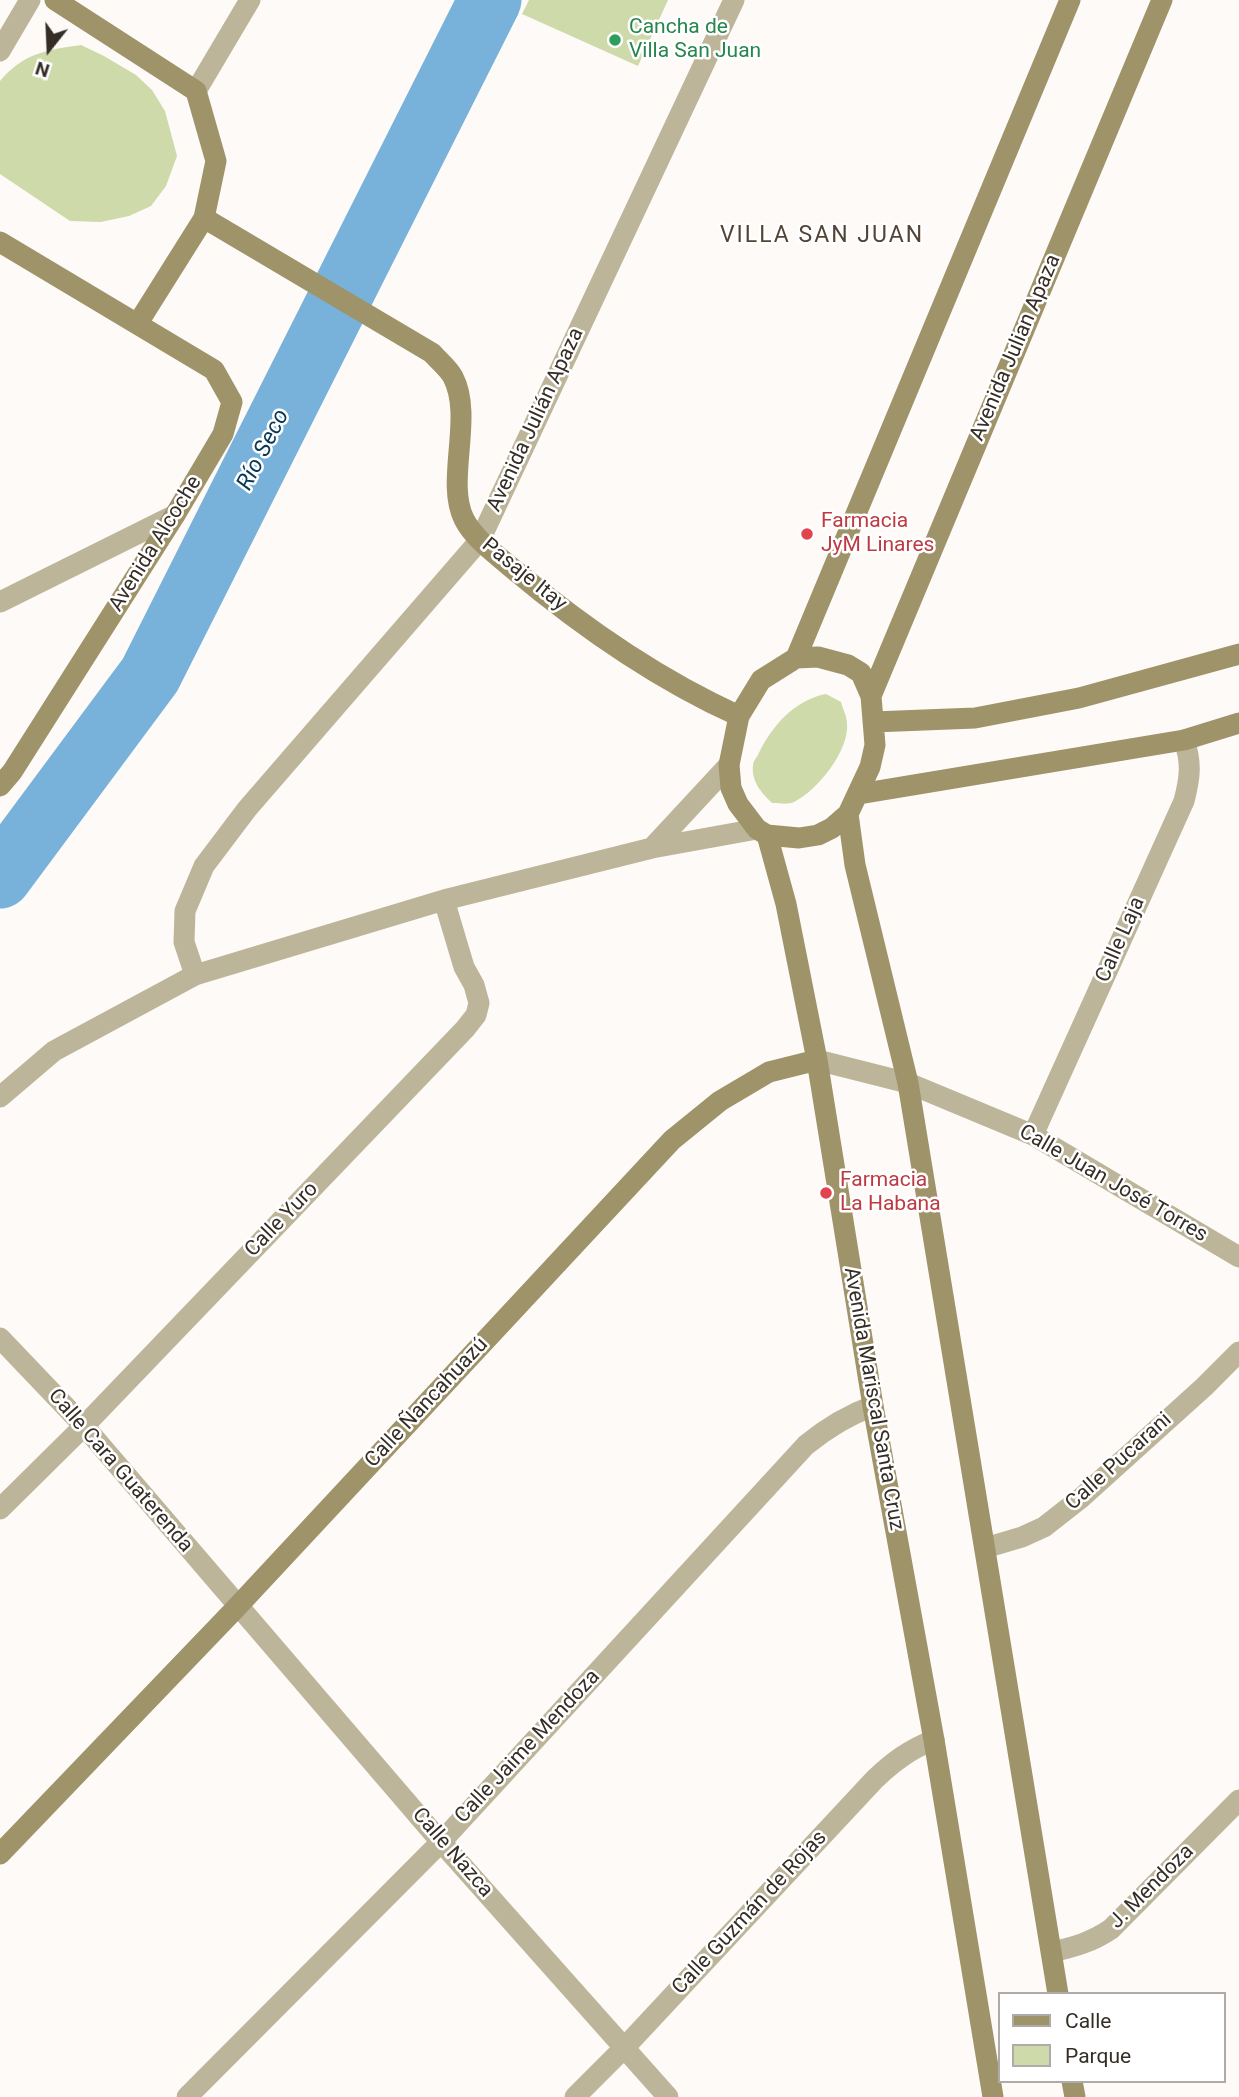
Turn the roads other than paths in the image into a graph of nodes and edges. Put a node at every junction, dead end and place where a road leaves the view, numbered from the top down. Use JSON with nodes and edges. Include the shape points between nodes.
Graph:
{"nodes":[{"id":1,"x":30,"y":0,"type":"edge"},
{"id":2,"x":55,"y":0,"type":"edge"},
{"id":3,"x":250,"y":0,"type":"edge"},
{"id":4,"x":734,"y":0,"type":"edge"},
{"id":5,"x":1070,"y":0,"type":"edge"},
{"id":6,"x":1162,"y":0,"type":"edge"},
{"id":7,"x":0,"y":51,"type":"edge"},
{"id":8,"x":196,"y":91,"type":"junction"},
{"id":9,"x":204,"y":218,"type":"junction"},
{"id":10,"x":0,"y":242,"type":"edge"},
{"id":11,"x":138,"y":323,"type":"junction"},
{"id":12,"x":175,"y":515,"type":"junction"},
{"id":13,"x":480,"y":540,"type":"junction"},
{"id":14,"x":0,"y":602,"type":"edge"},
{"id":15,"x":1239,"y":654,"type":"edge"},
{"id":16,"x":796,"y":658,"type":"junction"},
{"id":17,"x":871,"y":696,"type":"junction"},
{"id":18,"x":738,"y":716,"type":"junction"},
{"id":19,"x":873,"y":722,"type":"junction"},
{"id":20,"x":1239,"y":723,"type":"edge"},
{"id":21,"x":1184,"y":740,"type":"junction"},
{"id":22,"x":729,"y":765,"type":"junction"},
{"id":23,"x":0,"y":786,"type":"edge"},
{"id":24,"x":859,"y":794,"type":"junction"},
{"id":25,"x":848,"y":814,"type":"junction"},
{"id":26,"x":762,"y":832,"type":"junction"},
{"id":27,"x":652,"y":848,"type":"junction"},
{"id":28,"x":444,"y":900,"type":"junction"},
{"id":29,"x":195,"y":975,"type":"junction"},
{"id":30,"x":817,"y":1060,"type":"junction"},
{"id":31,"x":908,"y":1083,"type":"junction"},
{"id":32,"x":0,"y":1097,"type":"edge"},
{"id":33,"x":1033,"y":1135,"type":"junction"},
{"id":34,"x":1239,"y":1257,"type":"edge"},
{"id":35,"x":0,"y":1338,"type":"edge"},
{"id":36,"x":1239,"y":1352,"type":"edge"},
{"id":37,"x":873,"y":1406,"type":"junction"},
{"id":38,"x":84,"y":1426,"type":"junction"},
{"id":39,"x":0,"y":1509,"type":"edge"},
{"id":40,"x":985,"y":1548,"type":"junction"},
{"id":41,"x":237,"y":1607,"type":"junction"},
{"id":42,"x":934,"y":1740,"type":"junction"},
{"id":43,"x":1239,"y":1800,"type":"edge"},
{"id":44,"x":442,"y":1842,"type":"junction"},
{"id":45,"x":0,"y":1854,"type":"edge"},
{"id":46,"x":1052,"y":1952,"type":"junction"},
{"id":47,"x":1058,"y":1992,"type":"edge"},
{"id":48,"x":625,"y":2047,"type":"junction"},
{"id":49,"x":187,"y":2097,"type":"edge"},
{"id":50,"x":575,"y":2097,"type":"edge"},
{"id":51,"x":668,"y":2097,"type":"edge"},
{"id":52,"x":993,"y":2097,"type":"edge"}],
"edges":[{"from":1,"to":7,"type":"street"},
{"from":2,"to":8,"type":"main road"},
{"from":3,"to":8,"type":"street"},
{"from":4,"to":13,"type":"street","name":"Avenida Julián Apaza"},
{"from":5,"to":16,"type":"main road"},
{"from":6,"to":17,"type":"main road","name":"Avenida Julian Apaza"},
{"from":8,"to":9,"type":"main road","via":[[216,161]]},
{"from":9,"to":11,"type":"main road"},
{"from":9,"to":13,"type":"main road","name":"Pasaje Itay","via":[[432,353],[453,377],[460,401],[458,489],[463,518]]},
{"from":10,"to":11,"type":"main road","name":"Avenida Alcoche"},
{"from":11,"to":12,"type":"main road","name":"Avenida Alcoche","via":[[214,370],[232,402],[223,434]]},
{"from":12,"to":14,"type":"street"},
{"from":12,"to":23,"type":"main road","name":"Avenida Alcoche"},
{"from":13,"to":18,"type":"main road","name":"Pasaje Itay","via":[[542,593],[656,673]]},
{"from":13,"to":29,"type":"street","name":"Avenida Julián Apaza","via":[[247,808],[204,866],[185,911],[184,942]]},
{"from":15,"to":19,"type":"main road","via":[[1079,698],[975,718]]},
{"from":16,"to":17,"type":"main road","via":[[818,657],[848,665],[861,673]]},
{"from":16,"to":18,"type":"main road","via":[[761,680]]},
{"from":17,"to":19,"type":"main road"},
{"from":18,"to":22,"type":"main road","name":"Avenida Mariscal Santa Cruz"},
{"from":19,"to":24,"type":"main road","via":[[875,745]]},
{"from":20,"to":21,"type":"main road"},
{"from":21,"to":24,"type":"main road"},
{"from":21,"to":33,"type":"street","name":"Calle Laja","via":[[1191,774],[1184,801]]},
{"from":22,"to":26,"type":"main road","name":"Avenida Mariscal Santa Cruz","via":[[738,804]]},
{"from":22,"to":27,"type":"street"},
{"from":24,"to":25,"type":"main road"},
{"from":25,"to":26,"type":"main road","via":[[818,835],[799,838]]},
{"from":25,"to":31,"type":"main road","via":[[855,864]]},
{"from":26,"to":27,"type":"street"},
{"from":26,"to":30,"type":"main road","name":"Avenida Mariscal Santa Cruz","via":[[786,904]]},
{"from":27,"to":28,"type":"street"},
{"from":28,"to":29,"type":"street"},
{"from":28,"to":38,"type":"street","name":"Calle Yuro","via":[[474,985],[479,1003],[476,1015]]},
{"from":29,"to":32,"type":"street","via":[[54,1051]]},
{"from":30,"to":31,"type":"street","name":"Calle Ñancahuazú"},
{"from":30,"to":37,"type":"main road","name":"Avenida Mariscal Santa Cruz"},
{"from":30,"to":41,"type":"main road","name":"Calle Ñancahuazú","via":[[769,1072],[720,1101],[672,1140]]},
{"from":31,"to":33,"type":"street","name":"Calle Juan José Torres"},
{"from":31,"to":40,"type":"main road"},
{"from":33,"to":34,"type":"street","name":"Calle Juan José Torres"},
{"from":35,"to":38,"type":"street","name":"Calle Cara Guaterenda"},
{"from":36,"to":40,"type":"street","name":"Calle Pucarani","via":[[1044,1527]]},
{"from":37,"to":42,"type":"main road","name":"Avenida Mariscal Santa Cruz"},
{"from":37,"to":44,"type":"street","name":"Calle Jaime Mendoza","via":[[829,1427],[806,1445]]},
{"from":38,"to":39,"type":"street","name":"Calle Yuro"},
{"from":38,"to":41,"type":"street","name":"Calle Cara Guaterenda"},
{"from":40,"to":46,"type":"main road"},
{"from":41,"to":44,"type":"street","name":"Calle Nazca"},
{"from":41,"to":45,"type":"main road","name":"Calle Ñancahuazú"},
{"from":42,"to":48,"type":"street","name":"Calle Guzmán de Rojas","via":[[916,1746],[875,1779]]},
{"from":42,"to":52,"type":"main road","name":"Avenida Mariscal Santa Cruz"},
{"from":43,"to":46,"type":"street","name":"J. Mendoza","via":[[1111,1929],[1077,1947]]},
{"from":44,"to":48,"type":"street","name":"Calle Nazca"},
{"from":44,"to":49,"type":"street","name":"Calle Jaime Mendoza"},
{"from":46,"to":47,"type":"main road"},
{"from":48,"to":50,"type":"street","name":"Calle Guzmán de Rojas"},
{"from":48,"to":51,"type":"street","name":"Calle Nazca"}]}
